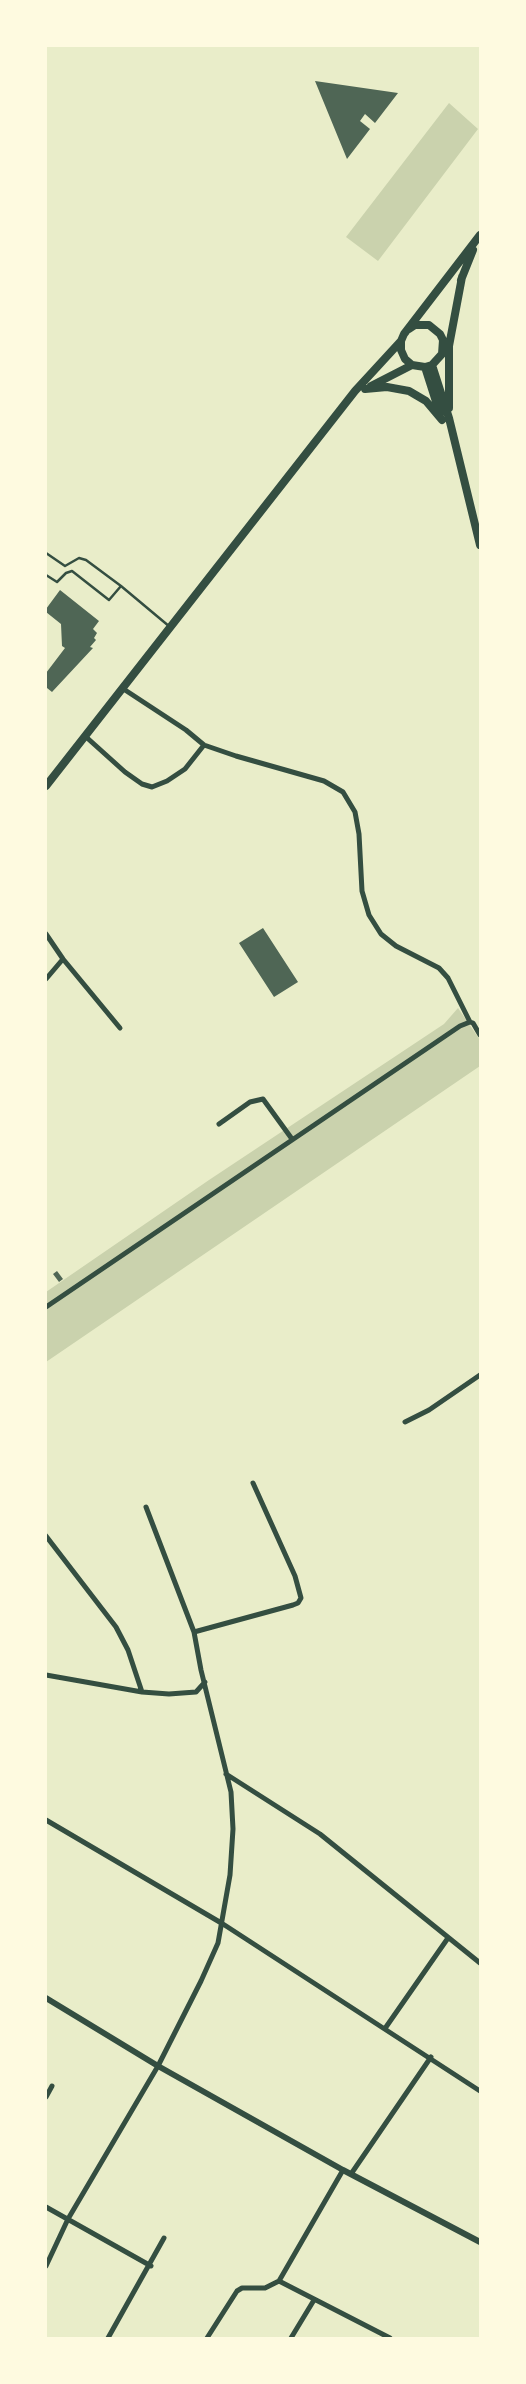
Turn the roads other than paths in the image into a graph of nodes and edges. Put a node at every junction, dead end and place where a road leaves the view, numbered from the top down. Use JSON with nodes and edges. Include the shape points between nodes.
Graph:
{"nodes":[{"id":1,"x":479,"y":237,"type":"edge"},
{"id":2,"x":462,"y":277,"type":"junction"},
{"id":3,"x":409,"y":329,"type":"junction"},
{"id":4,"x":443,"y":340,"type":"junction"},
{"id":5,"x":401,"y":341,"type":"junction"},
{"id":6,"x":412,"y":365,"type":"junction"},
{"id":7,"x":429,"y":366,"type":"junction"},
{"id":8,"x":365,"y":389,"type":"junction"},
{"id":9,"x":355,"y":391,"type":"junction"},
{"id":10,"x":446,"y":419,"type":"junction"},
{"id":11,"x":481,"y":545,"type":"edge"},
{"id":12,"x":46,"y":553,"type":"edge"},
{"id":13,"x":46,"y":575,"type":"edge"},
{"id":14,"x":121,"y":586,"type":"junction"},
{"id":15,"x":170,"y":627,"type":"junction"},
{"id":16,"x":122,"y":688,"type":"junction"},
{"id":17,"x":85,"y":736,"type":"junction"},
{"id":18,"x":204,"y":745,"type":"junction"},
{"id":19,"x":46,"y":786,"type":"edge"},
{"id":20,"x":46,"y":934,"type":"edge"},
{"id":21,"x":63,"y":959,"type":"junction"},
{"id":22,"x":46,"y":979,"type":"edge"},
{"id":23,"x":470,"y":1022,"type":"junction"},
{"id":24,"x":120,"y":1028,"type":"dead end"},
{"id":25,"x":481,"y":1035,"type":"edge"},
{"id":26,"x":219,"y":1124,"type":"dead end"},
{"id":27,"x":292,"y":1139,"type":"junction"},
{"id":28,"x":46,"y":1307,"type":"edge"},
{"id":29,"x":481,"y":1376,"type":"edge"},
{"id":30,"x":405,"y":1422,"type":"dead end"},
{"id":31,"x":253,"y":1483,"type":"dead end"},
{"id":32,"x":146,"y":1507,"type":"dead end"},
{"id":33,"x":46,"y":1536,"type":"edge"},
{"id":34,"x":194,"y":1632,"type":"junction"},
{"id":35,"x":46,"y":1675,"type":"edge"},
{"id":36,"x":205,"y":1682,"type":"junction"},
{"id":37,"x":142,"y":1692,"type":"junction"},
{"id":38,"x":226,"y":1774,"type":"junction"},
{"id":39,"x":46,"y":1820,"type":"edge"},
{"id":40,"x":223,"y":1924,"type":"junction"},
{"id":41,"x":448,"y":1938,"type":"junction"},
{"id":42,"x":481,"y":1963,"type":"edge"},
{"id":43,"x":46,"y":1997,"type":"edge"},
{"id":44,"x":386,"y":2027,"type":"junction"},
{"id":45,"x":431,"y":2057,"type":"junction"},
{"id":46,"x":159,"y":2066,"type":"junction"},
{"id":47,"x":52,"y":2086,"type":"dead end"},
{"id":48,"x":481,"y":2091,"type":"edge"},
{"id":49,"x":46,"y":2097,"type":"edge"},
{"id":50,"x":343,"y":2170,"type":"junction"},
{"id":51,"x":351,"y":2174,"type":"junction"},
{"id":52,"x":46,"y":2207,"type":"edge"},
{"id":53,"x":68,"y":2218,"type":"junction"},
{"id":54,"x":164,"y":2238,"type":"dead end"},
{"id":55,"x":481,"y":2242,"type":"edge"},
{"id":56,"x":46,"y":2266,"type":"edge"},
{"id":57,"x":151,"y":2266,"type":"junction"},
{"id":58,"x":279,"y":2281,"type":"junction"},
{"id":59,"x":314,"y":2300,"type":"junction"},
{"id":60,"x":108,"y":2339,"type":"edge"},
{"id":61,"x":207,"y":2339,"type":"edge"},
{"id":62,"x":291,"y":2339,"type":"edge"},
{"id":63,"x":390,"y":2339,"type":"edge"}],
"edges":[{"from":1,"to":2,"type":"main road"},
{"from":1,"to":3,"type":"main road"},
{"from":2,"to":4,"type":"main road"},
{"from":2,"to":10,"type":"main road","via":[[449,346]]},
{"from":3,"to":4,"type":"main road","via":[[429,326]]},
{"from":3,"to":5,"type":"main road"},
{"from":4,"to":7,"type":"main road","via":[[442,354]]},
{"from":5,"to":6,"type":"main road","via":[[401,351]]},
{"from":5,"to":9,"type":"main road"},
{"from":6,"to":7,"type":"main road"},
{"from":6,"to":8,"type":"main road"},
{"from":7,"to":10,"type":"main road"},
{"from":8,"to":9,"type":"main road"},
{"from":8,"to":10,"type":"main road","via":[[409,391]]},
{"from":9,"to":15,"type":"main road"},
{"from":10,"to":11,"type":"main road"},
{"from":12,"to":14,"type":"lane","via":[[65,566],[83,558]]},
{"from":13,"to":14,"type":"lane","via":[[57,582],[72,571],[109,600]]},
{"from":14,"to":15,"type":"lane"},
{"from":15,"to":16,"type":"main road"},
{"from":16,"to":17,"type":"main road"},
{"from":16,"to":18,"type":"street"},
{"from":17,"to":18,"type":"street","via":[[133,778],[152,787],[185,769]]},
{"from":17,"to":19,"type":"main road"},
{"from":18,"to":23,"type":"street","via":[[324,781],[343,792],[355,812],[362,891],[369,915],[388,940],[439,968]]},
{"from":20,"to":21,"type":"street"},
{"from":21,"to":22,"type":"street"},
{"from":21,"to":24,"type":"street"},
{"from":23,"to":25,"type":"street"},
{"from":23,"to":27,"type":"street"},
{"from":26,"to":27,"type":"street","via":[[250,1102],[263,1099]]},
{"from":27,"to":28,"type":"street"},
{"from":29,"to":30,"type":"street"},
{"from":31,"to":34,"type":"street","via":[[301,1598],[293,1605]]},
{"from":32,"to":34,"type":"street"},
{"from":33,"to":37,"type":"street","via":[[116,1627]]},
{"from":34,"to":36,"type":"street"},
{"from":35,"to":37,"type":"street"},
{"from":36,"to":37,"type":"street","via":[[190,1693]]},
{"from":36,"to":38,"type":"street"},
{"from":38,"to":40,"type":"street","via":[[233,1829]]},
{"from":38,"to":41,"type":"street","via":[[320,1834]]},
{"from":39,"to":40,"type":"street"},
{"from":40,"to":44,"type":"street"},
{"from":40,"to":46,"type":"street"},
{"from":41,"to":42,"type":"street"},
{"from":41,"to":44,"type":"street"},
{"from":43,"to":46,"type":"street"},
{"from":44,"to":45,"type":"street"},
{"from":45,"to":48,"type":"street"},
{"from":45,"to":51,"type":"street"},
{"from":46,"to":50,"type":"street"},
{"from":46,"to":53,"type":"street"},
{"from":47,"to":49,"type":"street"},
{"from":50,"to":51,"type":"street"},
{"from":50,"to":58,"type":"street"},
{"from":51,"to":55,"type":"street"},
{"from":52,"to":53,"type":"street"},
{"from":53,"to":56,"type":"street"},
{"from":53,"to":57,"type":"street"},
{"from":54,"to":57,"type":"street"},
{"from":57,"to":60,"type":"street"},
{"from":58,"to":59,"type":"street"},
{"from":58,"to":61,"type":"street","via":[[265,2288],[237,2291]]},
{"from":59,"to":62,"type":"street"},
{"from":59,"to":63,"type":"street"}]}
